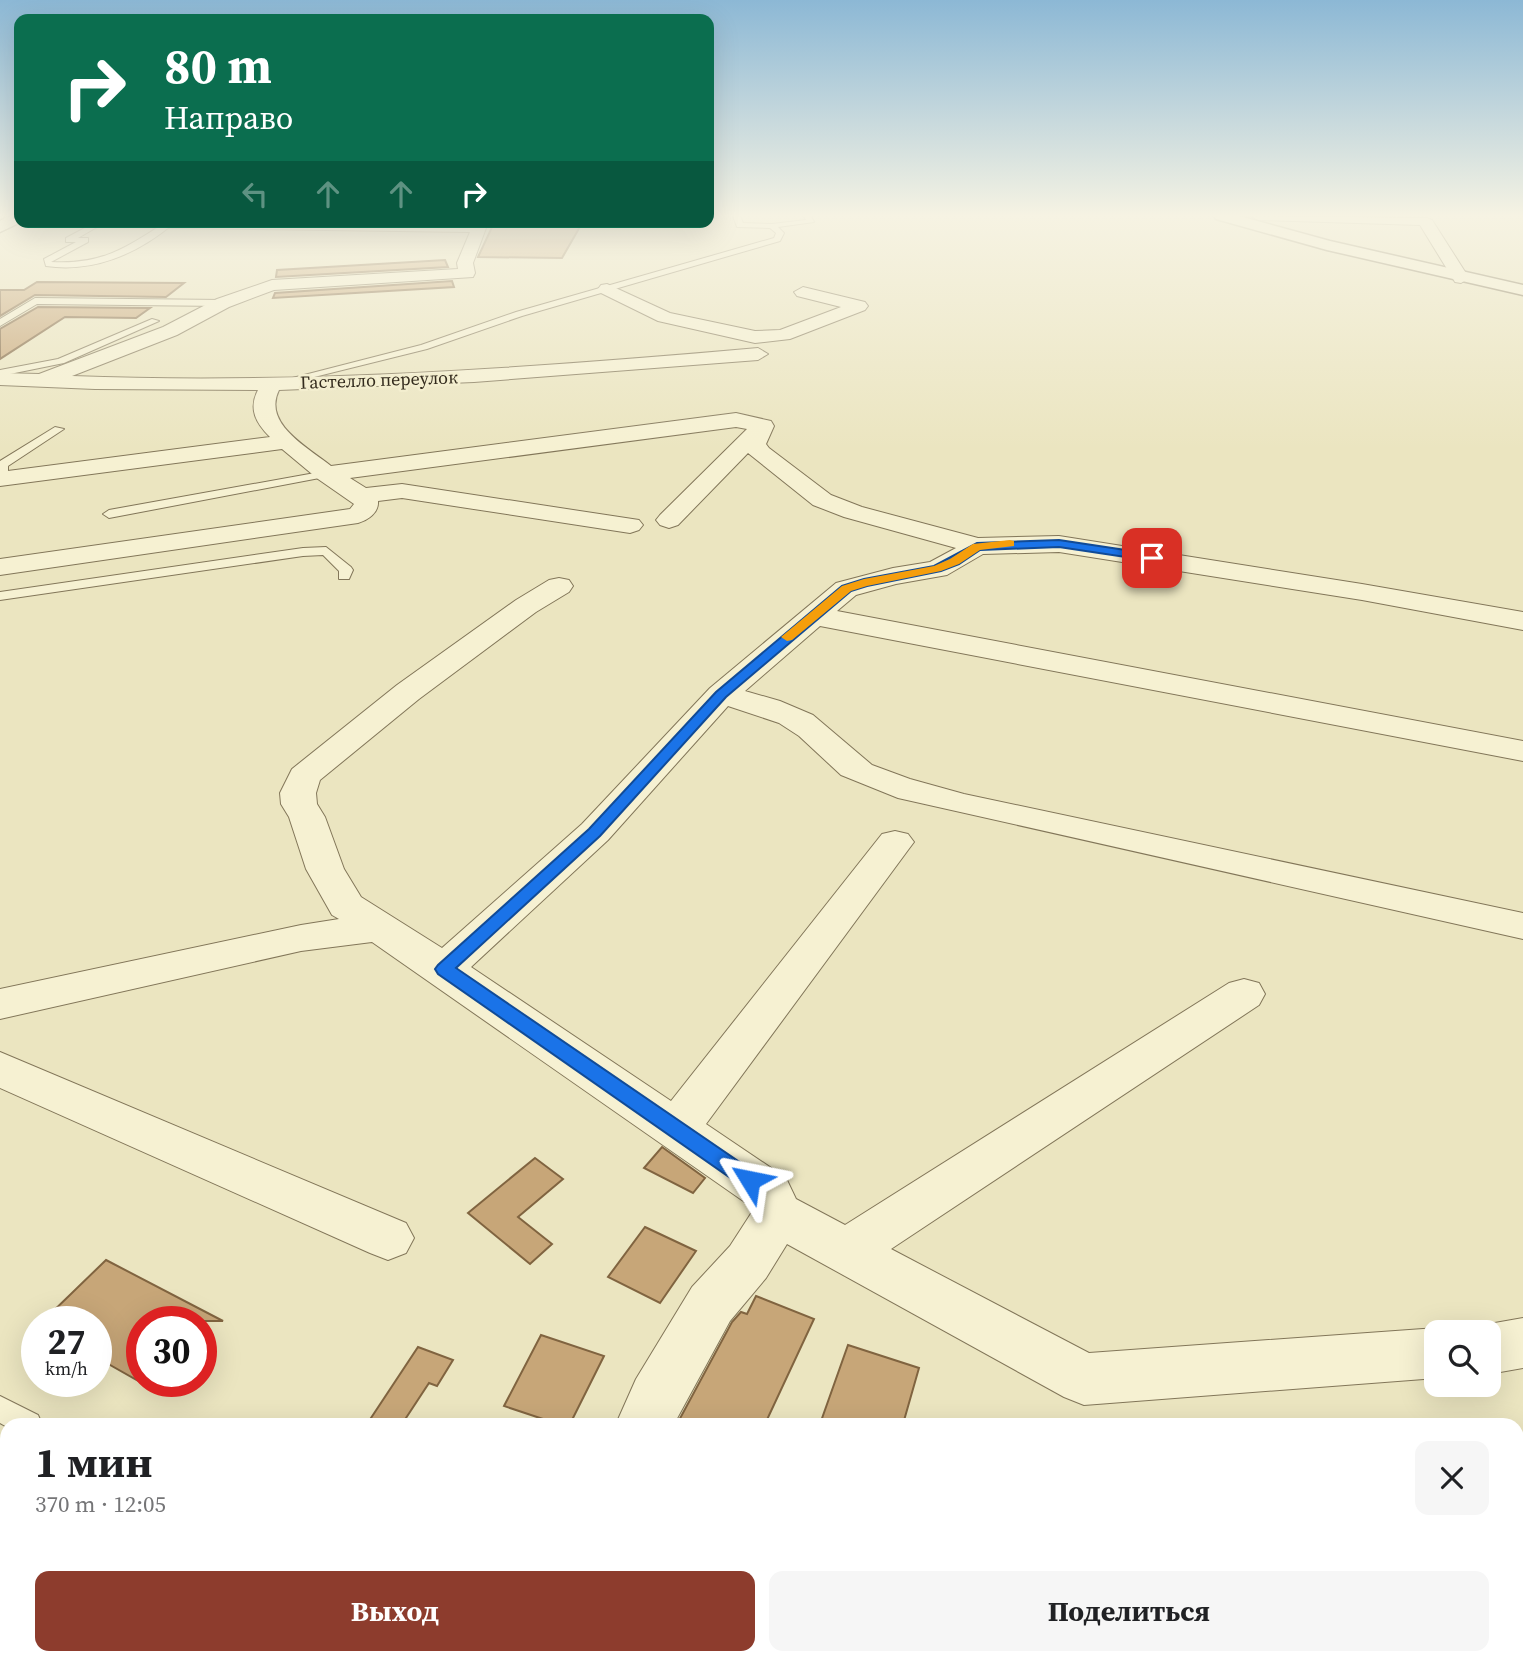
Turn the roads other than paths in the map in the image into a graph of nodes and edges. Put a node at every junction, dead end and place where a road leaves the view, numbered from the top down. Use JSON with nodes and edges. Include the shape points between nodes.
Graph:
{"nodes":[{"id":1,"x":249,"y":294,"type":"edge"},
{"id":2,"x":590,"y":294,"type":"edge"},
{"id":3,"x":616,"y":294,"type":"edge"},
{"id":4,"x":809,"y":294,"type":"edge"},
{"id":5,"x":223,"y":303,"type":"junction"},
{"id":6,"x":155,"y":321,"type":"dead end"},
{"id":7,"x":0,"y":323,"type":"edge"},
{"id":8,"x":758,"y":354,"type":"dead end"},
{"id":9,"x":0,"y":373,"type":"edge"},
{"id":10,"x":0,"y":379,"type":"edge"},
{"id":11,"x":41,"y":381,"type":"junction"},
{"id":12,"x":272,"y":384,"type":"junction"},
{"id":13,"x":763,"y":426,"type":"junction"},
{"id":14,"x":59,"y":429,"type":"dead end"},
{"id":15,"x":287,"y":442,"type":"junction"},
{"id":16,"x":326,"y":474,"type":"junction"},
{"id":17,"x":1,"y":478,"type":"edge"},
{"id":18,"x":361,"y":496,"type":"junction"},
{"id":19,"x":110,"y":513,"type":"dead end"},
{"id":20,"x":669,"y":520,"type":"dead end"},
{"id":21,"x":630,"y":525,"type":"dead end"},
{"id":22,"x":977,"y":546,"type":"junction"},
{"id":23,"x":0,"y":567,"type":"edge"},
{"id":24,"x":344,"y":576,"type":"dead end"},
{"id":25,"x":559,"y":586,"type":"dead end"},
{"id":26,"x":0,"y":596,"type":"edge"},
{"id":27,"x":815,"y":616,"type":"junction"},
{"id":28,"x":1523,"y":621,"type":"edge"},
{"id":29,"x":721,"y":695,"type":"junction"},
{"id":30,"x":1523,"y":751,"type":"edge"},
{"id":31,"x":895,"y":842,"type":"dead end"},
{"id":32,"x":1523,"y":926,"type":"edge"},
{"id":33,"x":382,"y":927,"type":"junction"},
{"id":34,"x":444,"y":969,"type":"junction"},
{"id":35,"x":1244,"y":994,"type":"dead end"},
{"id":36,"x":0,"y":1004,"type":"edge"},
{"id":37,"x":0,"y":1069,"type":"edge"},
{"id":38,"x":676,"y":1129,"type":"junction"},
{"id":39,"x":778,"y":1214,"type":"junction"},
{"id":40,"x":388,"y":1238,"type":"dead end"},
{"id":41,"x":846,"y":1251,"type":"junction"},
{"id":42,"x":1523,"y":1343,"type":"edge"},
{"id":43,"x":1501,"y":1347,"type":"edge"},
{"id":44,"x":1424,"y":1354,"type":"edge"},
{"id":45,"x":0,"y":1409,"type":"edge"},
{"id":46,"x":17,"y":1418,"type":"edge"},
{"id":47,"x":648,"y":1418,"type":"edge"}],
"edges":[{"from":1,"to":5,"type":"street"},
{"from":2,"to":12,"type":"lane","via":[[424,347]]},
{"from":3,"to":4,"type":"street","via":[[664,317],[755,337],[783,335],[859,306]]},
{"from":5,"to":7,"type":"lane","via":[[35,301]]},
{"from":5,"to":11,"type":"street","via":[[170,331]]},
{"from":6,"to":9,"type":"lane","via":[[61,361]]},
{"from":8,"to":12,"type":"street","name":"Гастелло переулок","via":[[609,368]]},
{"from":10,"to":11,"type":"street","name":"Гастелло переулок"},
{"from":11,"to":12,"type":"street","name":"Гастелло переулок"},
{"from":12,"to":15,"type":"street","via":[[262,412]]},
{"from":13,"to":16,"type":"street","via":[[736,421]]},
{"from":13,"to":20,"type":"street"},
{"from":13,"to":22,"type":"street","via":[[755,444],[759,452],[822,500]]},
{"from":14,"to":17,"type":"lane","via":[[2,465]]},
{"from":15,"to":16,"type":"street"},
{"from":15,"to":17,"type":"street"},
{"from":16,"to":18,"type":"street"},
{"from":16,"to":19,"type":"lane"},
{"from":18,"to":21,"type":"street","via":[[402,491]]},
{"from":18,"to":23,"type":"street","via":[[366,507],[358,515]]},
{"from":22,"to":27,"type":"street","via":[[937,569],[846,589]]},
{"from":22,"to":28,"type":"street","via":[[1059,544]]},
{"from":24,"to":26,"type":"lane","via":[[346,570],[326,551],[303,552]]},
{"from":25,"to":33,"type":"street","via":[[408,692],[304,776],[299,804],[325,869],[346,906]]},
{"from":27,"to":29,"type":"street"},
{"from":27,"to":30,"type":"street"},
{"from":29,"to":32,"type":"street","via":[[793,716],[857,771],[881,782],[963,804]]},
{"from":29,"to":34,"type":"street","via":[[595,832]]},
{"from":31,"to":38,"type":"street"},
{"from":33,"to":34,"type":"street"},
{"from":33,"to":36,"type":"street","via":[[301,938]]},
{"from":34,"to":38,"type":"street"},
{"from":35,"to":41,"type":"street"},
{"from":37,"to":40,"type":"street"},
{"from":38,"to":39,"type":"street","via":[[768,1192]]},
{"from":39,"to":41,"type":"street"},
{"from":39,"to":47,"type":"street","via":[[748,1262],[711,1304]]},
{"from":41,"to":44,"type":"street","via":[[1084,1379]]},
{"from":42,"to":43,"type":"street"},
{"from":45,"to":46,"type":"lane"}]}
